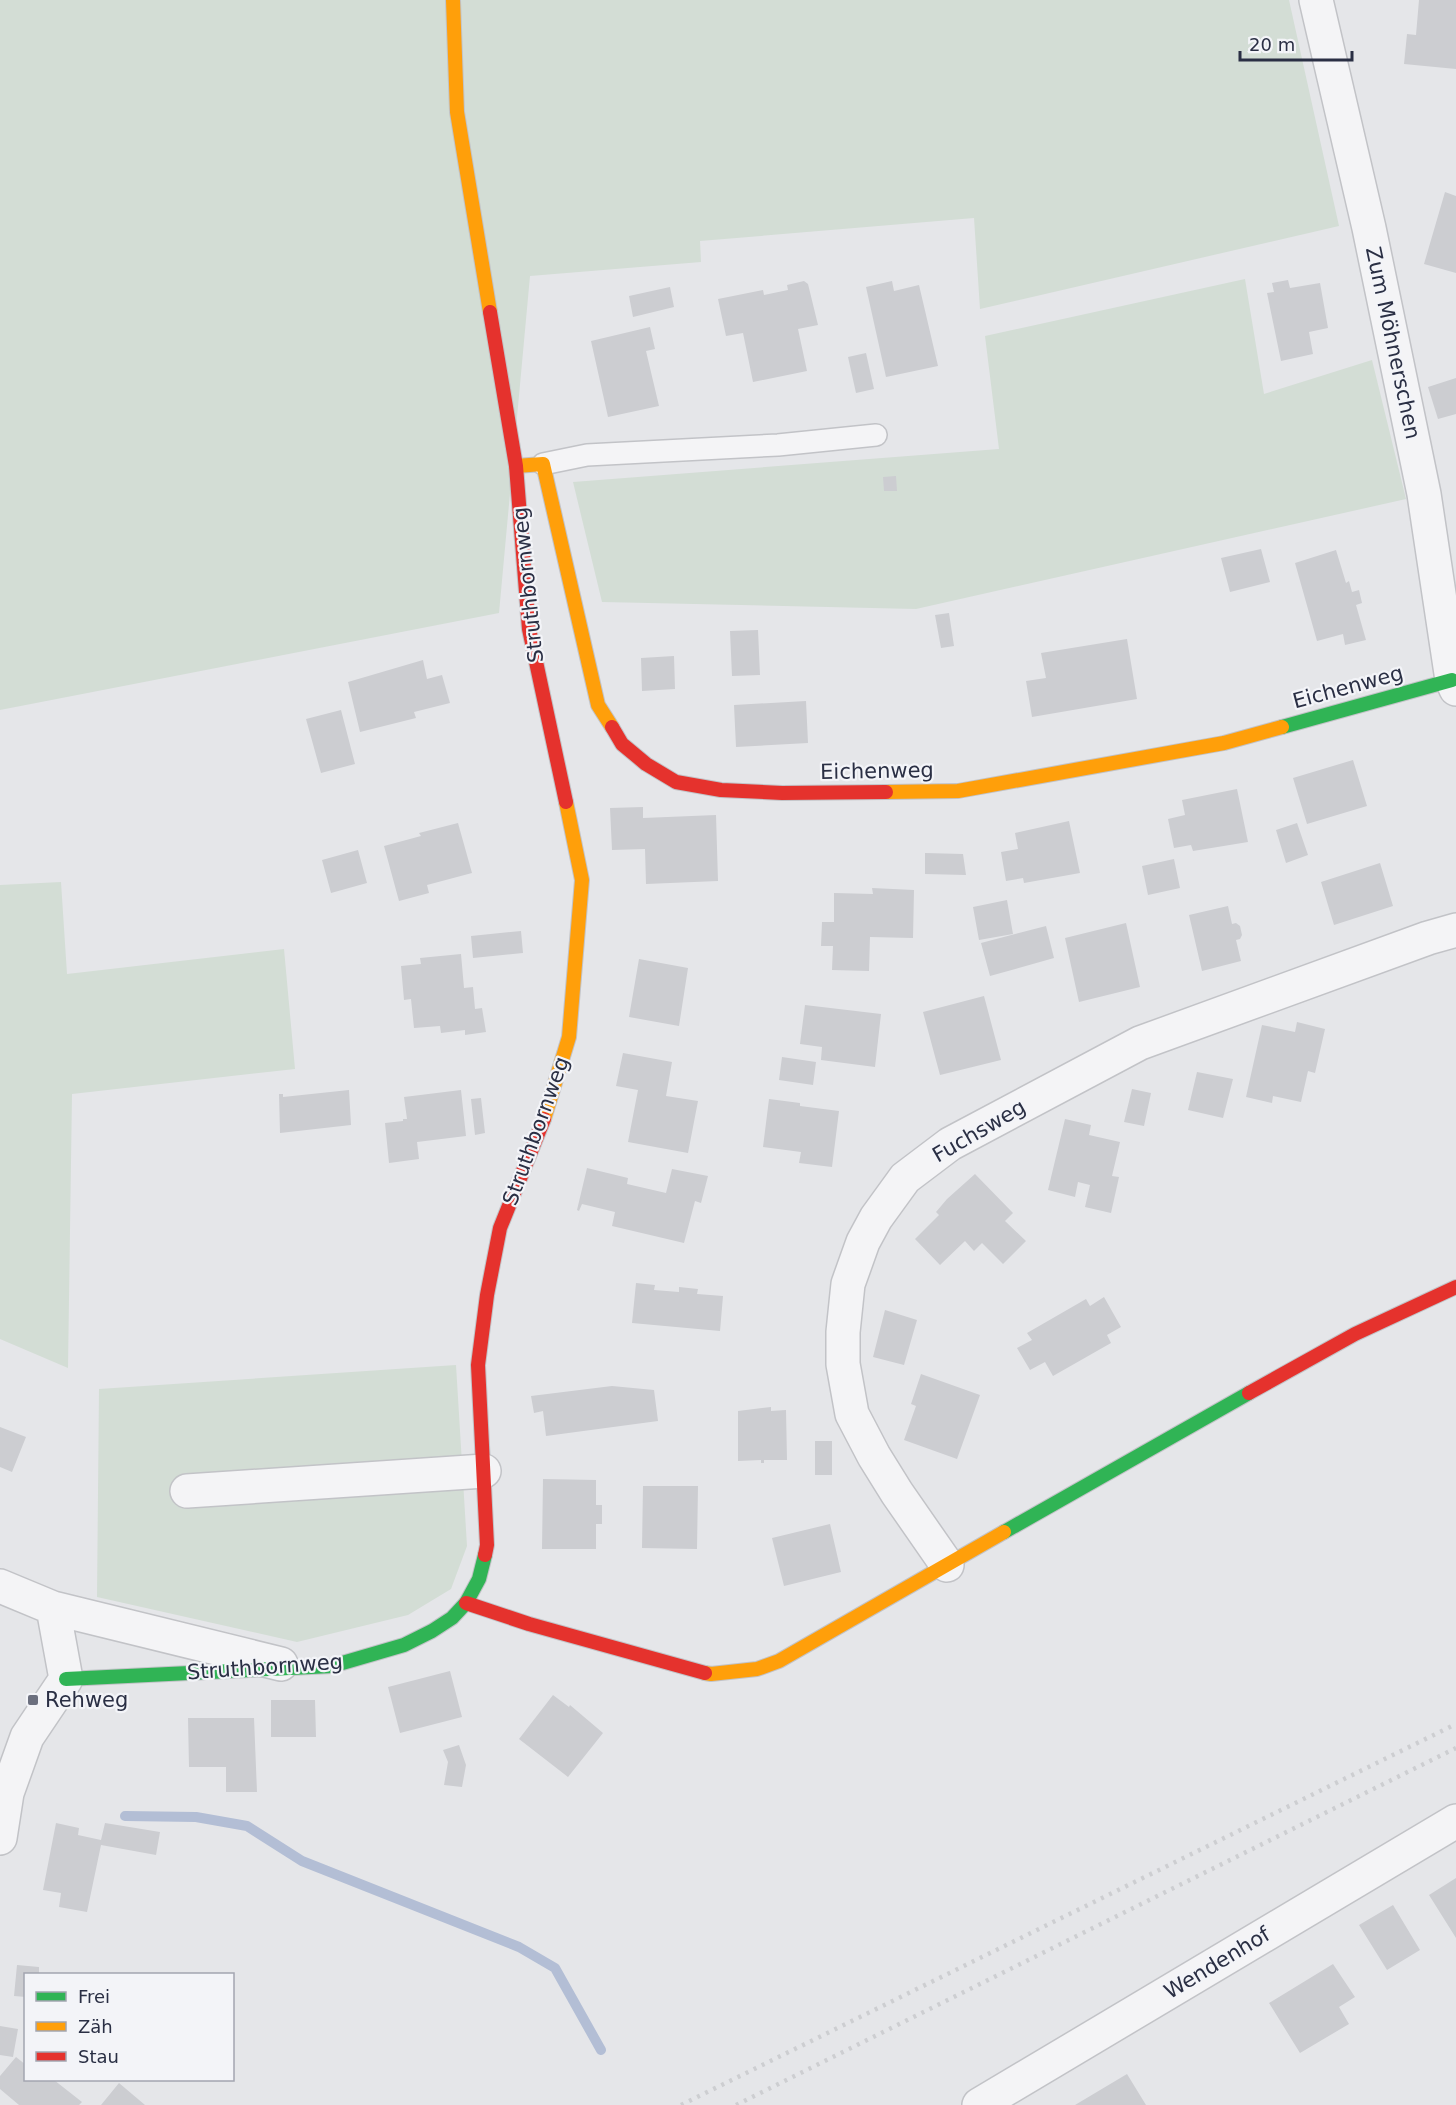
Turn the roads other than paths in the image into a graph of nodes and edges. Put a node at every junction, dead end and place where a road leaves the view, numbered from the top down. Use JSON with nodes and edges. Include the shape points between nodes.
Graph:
{"nodes":[{"id":1,"x":453,"y":0,"type":"edge"},
{"id":2,"x":1316,"y":0,"type":"edge"},
{"id":3,"x":876,"y":435,"type":"dead end"},
{"id":4,"x":543,"y":464,"type":"junction"},
{"id":5,"x":516,"y":466,"type":"junction"},
{"id":6,"x":1448,"y":601,"type":"edge"},
{"id":7,"x":1454,"y":685,"type":"edge"},
{"id":8,"x":1456,"y":930,"type":"edge"},
{"id":9,"x":1456,"y":1287,"type":"edge"},
{"id":10,"x":484,"y":1471,"type":"junction"},
{"id":11,"x":187,"y":1491,"type":"dead end"},
{"id":12,"x":947,"y":1565,"type":"junction"},
{"id":13,"x":0,"y":1586,"type":"edge"},
{"id":14,"x":466,"y":1603,"type":"junction"},
{"id":15,"x":52,"y":1608,"type":"junction"},
{"id":16,"x":294,"y":1668,"type":"junction"},
{"id":17,"x":66,"y":1679,"type":"junction"},
{"id":18,"x":1456,"y":1821,"type":"edge"},
{"id":19,"x":0,"y":1838,"type":"edge"},
{"id":20,"x":980,"y":2105,"type":"edge"}],
"edges":[{"from":1,"to":5,"type":"street","name":"Struthbornweg","via":[[457,112]]},
{"from":2,"to":6,"type":"street","name":"Zum Möhnerschen"},
{"from":3,"to":4,"type":"lane","via":[[778,445],[587,455]]},
{"from":4,"to":5,"type":"street"},
{"from":4,"to":7,"type":"street","name":"Eichenweg","via":[[598,705],[621,744],[676,782],[721,790],[782,793],[958,791],[1224,743]]},
{"from":5,"to":10,"type":"street","name":"Struthbornweg","via":[[529,629],[582,880],[569,1037],[540,1133],[500,1228],[487,1295],[478,1365]]},
{"from":6,"to":7,"type":"street","name":"Zum Möhnerschen"},
{"from":8,"to":12,"type":"street","name":"Fuchsweg","via":[[1140,1042],[950,1144],[905,1178],[863,1242],[848,1284],[843,1364],[852,1413],[863,1435]]},
{"from":9,"to":12,"type":"street","via":[[1304,1361]]},
{"from":10,"to":11,"type":"street"},
{"from":10,"to":14,"type":"street","name":"Struthbornweg","via":[[487,1545],[479,1579]]},
{"from":12,"to":14,"type":"street","via":[[780,1661],[757,1670],[732,1673],[711,1674],[676,1666]]},
{"from":13,"to":15,"type":"street"},
{"from":14,"to":16,"type":"street","name":"Struthbornweg","via":[[452,1618],[404,1645],[333,1666]]},
{"from":15,"to":16,"type":"street"},
{"from":15,"to":17,"type":"street"},
{"from":16,"to":17,"type":"street","name":"Struthbornweg"},
{"from":17,"to":19,"type":"street","via":[[27,1737],[7,1793]]},
{"from":18,"to":20,"type":"street","name":"Wendenhof"}]}
